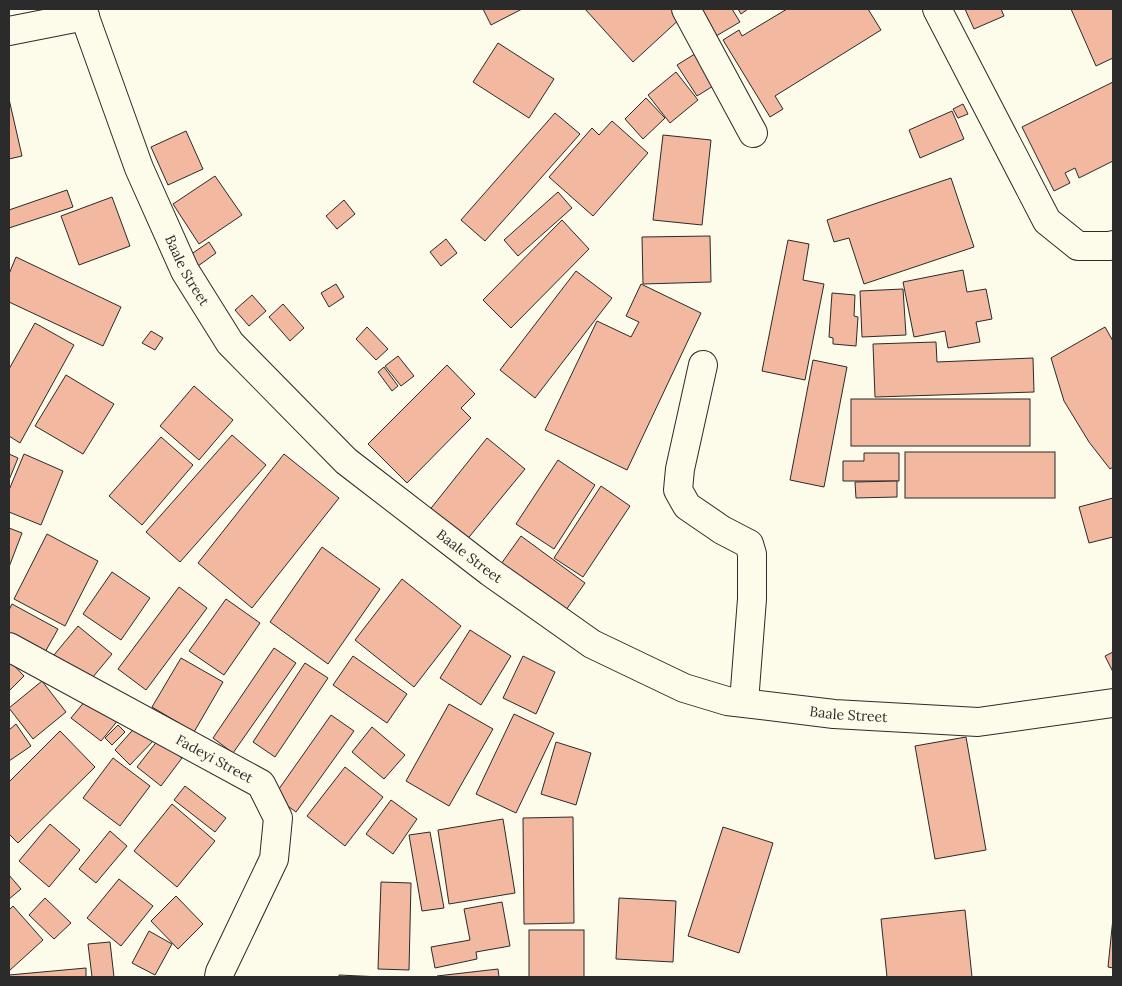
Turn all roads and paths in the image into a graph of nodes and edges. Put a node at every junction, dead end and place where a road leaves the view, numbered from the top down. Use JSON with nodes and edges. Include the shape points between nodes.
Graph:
{"nodes":[{"id":1,"x":686,"y":9,"type":"edge"},
{"id":2,"x":937,"y":9,"type":"edge"},
{"id":3,"x":84,"y":12,"type":"edge"},
{"id":4,"x":9,"y":31,"type":"edge"},
{"id":5,"x":753,"y":133,"type":"dead end"},
{"id":6,"x":1113,"y":245,"type":"edge"},
{"id":7,"x":703,"y":366,"type":"dead end"},
{"id":8,"x":9,"y":647,"type":"edge"},
{"id":9,"x":744,"y":702,"type":"junction"},
{"id":10,"x":1113,"y":703,"type":"edge"},
{"id":11,"x":220,"y":977,"type":"edge"}],
"edges":[{"from":1,"to":5,"type":"street"},
{"from":2,"to":6,"type":"street","via":[[1047,221],[1078,246]]},
{"from":3,"to":4,"type":"street"},
{"from":3,"to":9,"type":"street","name":"Baale Street","via":[[139,168],[185,271],[230,343],[346,461],[490,572],[592,644],[684,688],[727,701]]},
{"from":7,"to":9,"type":"street","via":[[678,490],[687,506],[749,544],[752,598]]},
{"from":8,"to":11,"type":"street","name":"Fadeyi Street","via":[[261,784],[278,818],[274,859]]},
{"from":9,"to":10,"type":"street","name":"Baale Street","via":[[834,714],[978,722]]}]}
